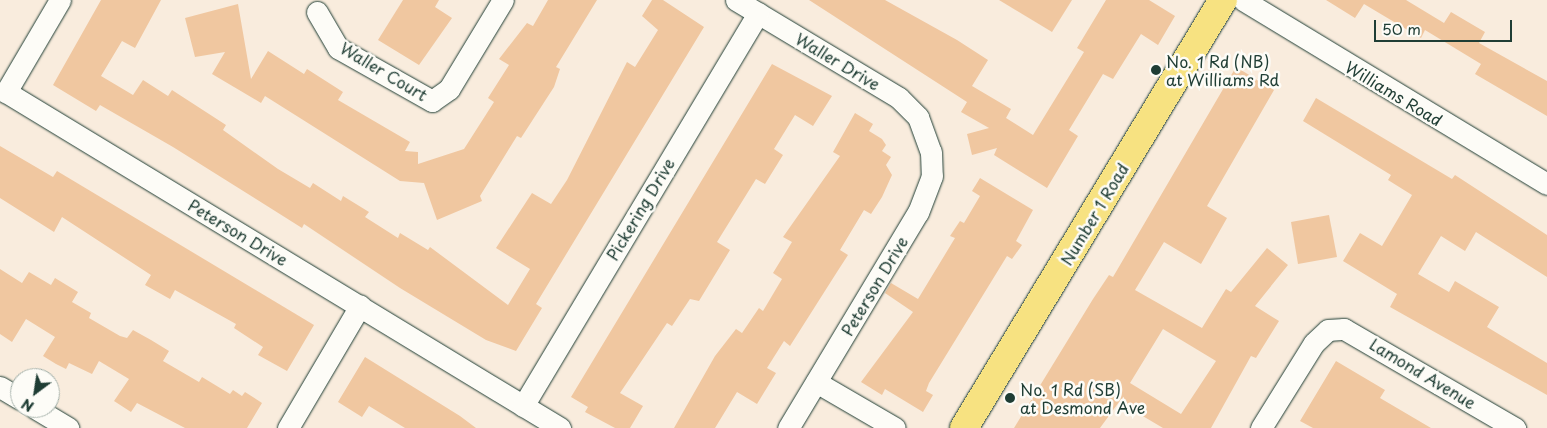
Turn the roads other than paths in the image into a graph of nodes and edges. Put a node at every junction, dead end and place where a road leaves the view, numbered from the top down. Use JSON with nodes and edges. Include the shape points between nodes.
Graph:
{"nodes":[{"id":1,"x":60,"y":0,"type":"edge"},
{"id":2,"x":503,"y":0,"type":"edge"},
{"id":3,"x":736,"y":0,"type":"edge"},
{"id":4,"x":1223,"y":0,"type":"edge"},
{"id":5,"x":1243,"y":0,"type":"edge"},
{"id":6,"x":318,"y":12,"type":"dead end"},
{"id":7,"x":758,"y":13,"type":"junction"},
{"id":8,"x":927,"y":136,"type":"joint"},
{"id":9,"x":1547,"y":184,"type":"edge"},
{"id":10,"x":360,"y":306,"type":"junction"},
{"id":11,"x":816,"y":382,"type":"junction"},
{"id":12,"x":523,"y":406,"type":"junction"},
{"id":13,"x":52,"y":418,"type":"edge"},
{"id":14,"x":68,"y":428,"type":"edge"},
{"id":15,"x":288,"y":428,"type":"edge"},
{"id":16,"x":560,"y":428,"type":"edge"},
{"id":17,"x":788,"y":428,"type":"edge"},
{"id":18,"x":895,"y":428,"type":"edge"},
{"id":19,"x":964,"y":428,"type":"edge"},
{"id":20,"x":1261,"y":428,"type":"edge"},
{"id":21,"x":1515,"y":428,"type":"edge"}],
"edges":[{"from":1,"to":10,"type":"street","name":"Peterson Drive","via":[[6,92]]},
{"from":2,"to":6,"type":"street","name":"Waller Court","via":[[449,88],[432,101],[338,48]]},
{"from":3,"to":7,"type":"street","name":"Waller Drive"},
{"from":4,"to":19,"type":"main road","name":"Number 1 Road"},
{"from":5,"to":9,"type":"street","name":"Williams Road"},
{"from":7,"to":8,"type":"street","name":"Waller Drive","via":[[899,98],[918,117]]},
{"from":7,"to":12,"type":"street","name":"Pickering Drive"},
{"from":8,"to":11,"type":"street","name":"Peterson Drive","via":[[932,176],[922,205]]},
{"from":10,"to":12,"type":"street","name":"Peterson Drive"},
{"from":10,"to":15,"type":"street"},
{"from":11,"to":17,"type":"street","name":"Peterson Drive"},
{"from":11,"to":18,"type":"street"},
{"from":12,"to":16,"type":"street","name":"Peterson Drive"},
{"from":13,"to":14,"type":"street"},
{"from":20,"to":21,"type":"street","name":"Lamond Avenue","via":[[1314,343],[1328,330],[1358,334]]}]}
